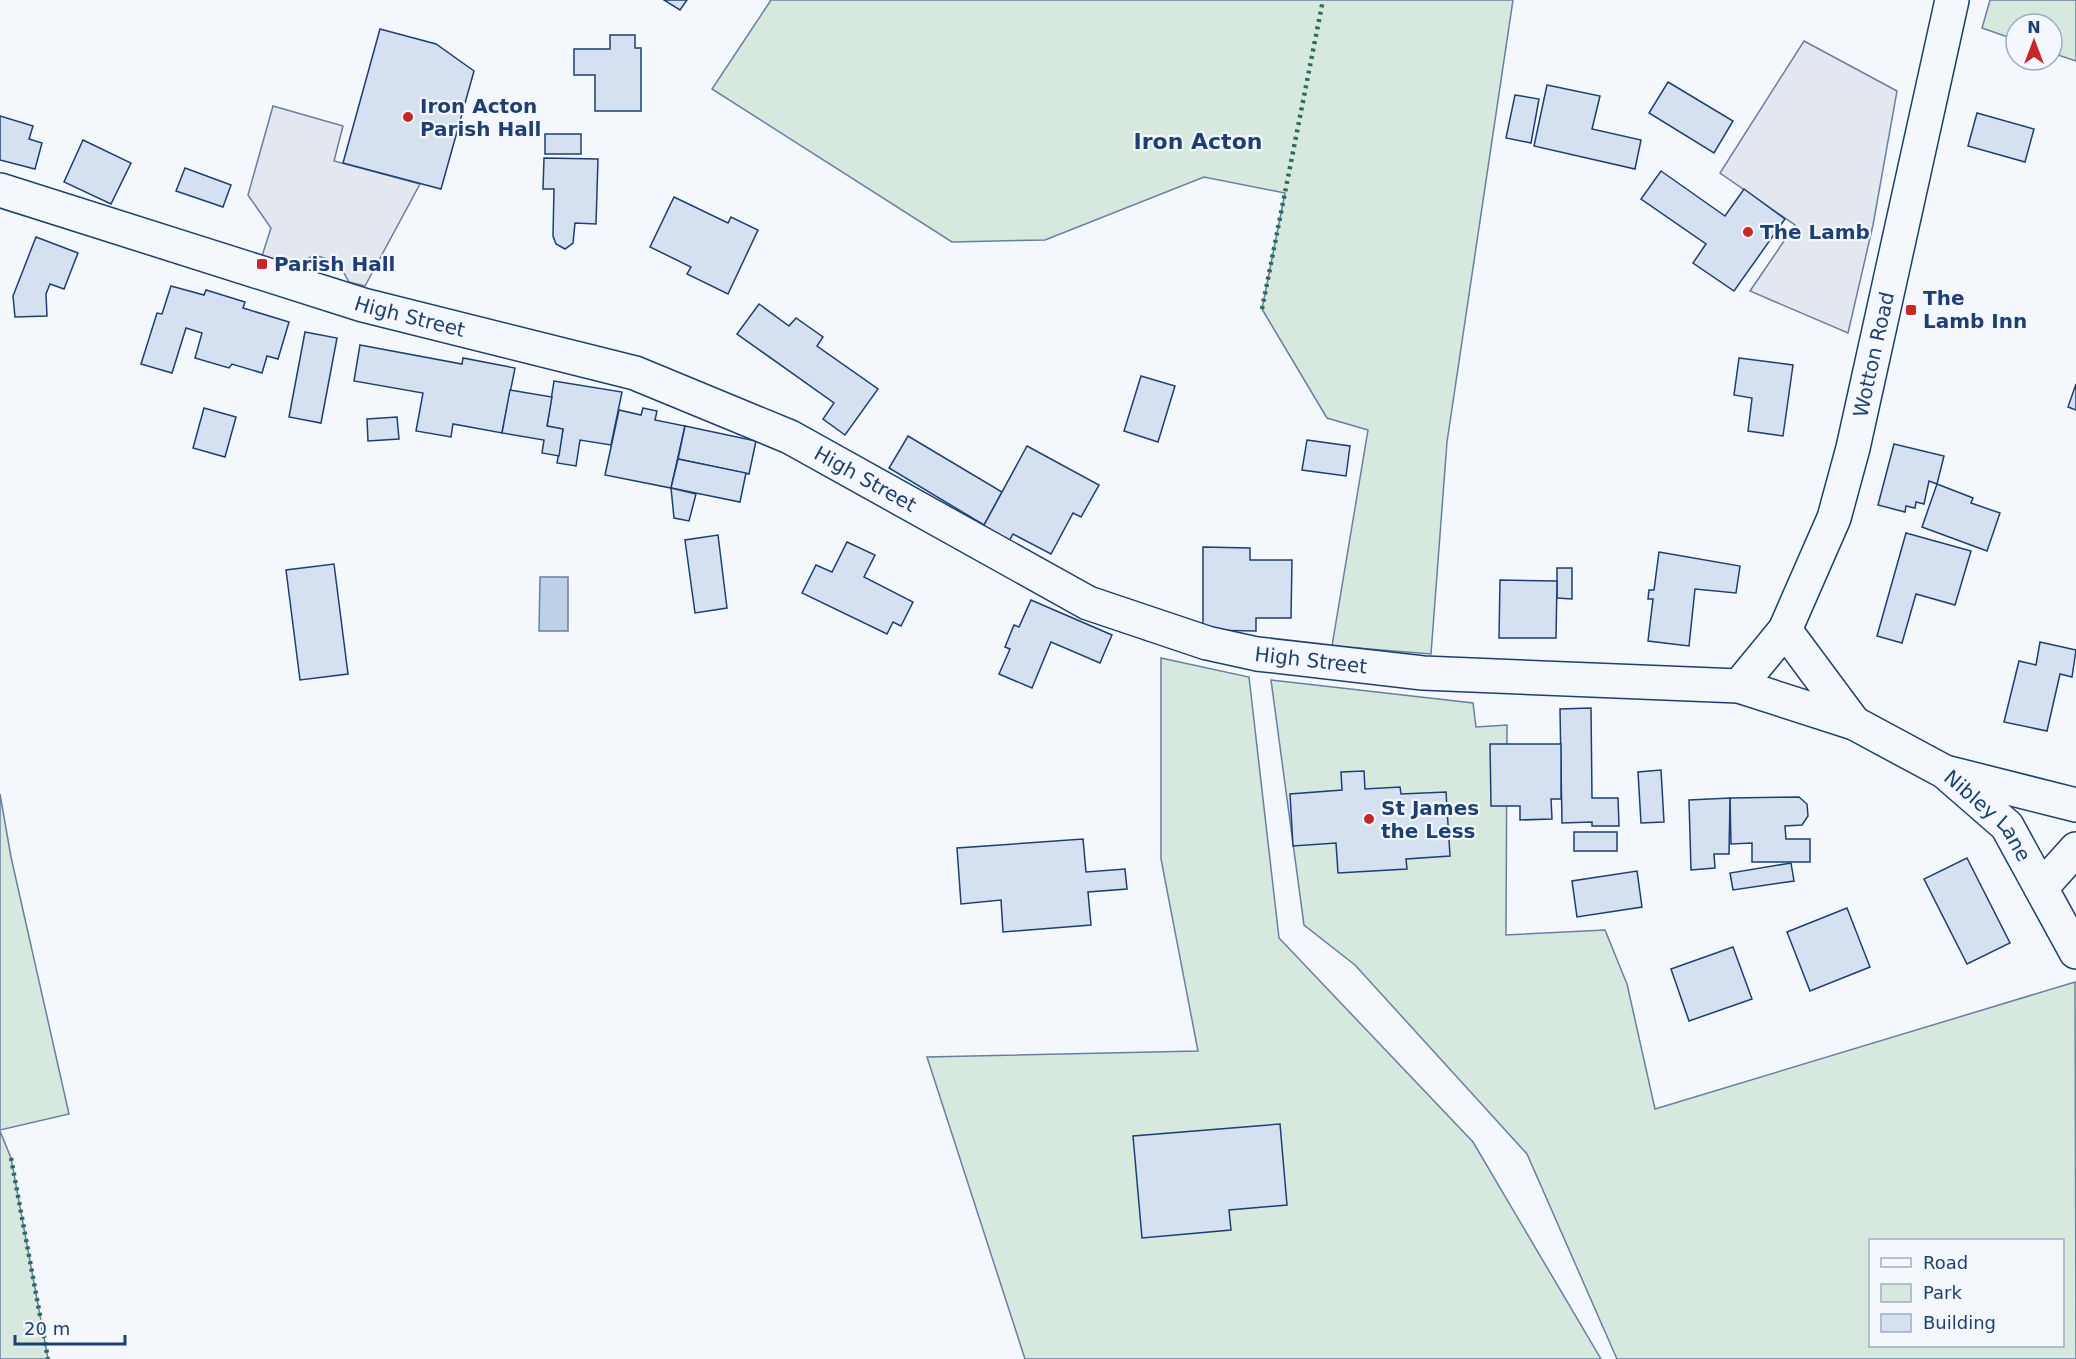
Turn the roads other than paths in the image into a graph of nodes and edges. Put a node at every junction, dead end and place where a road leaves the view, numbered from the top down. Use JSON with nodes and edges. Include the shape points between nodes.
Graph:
{"nodes":[{"id":1,"x":1952,"y":0,"type":"edge"},
{"id":2,"x":0,"y":190,"type":"edge"},
{"id":3,"x":1785,"y":630,"type":"junction"},
{"id":4,"x":1739,"y":686,"type":"junction"},
{"id":5,"x":1854,"y":723,"type":"junction"},
{"id":6,"x":1945,"y":772,"type":"junction"},
{"id":7,"x":2076,"y":805,"type":"edge"},
{"id":8,"x":2076,"y":849,"type":"edge"},
{"id":9,"x":2040,"y":888,"type":"junction"},
{"id":10,"x":2076,"y":952,"type":"edge"}],
"edges":[{"from":1,"to":3,"type":"street","name":"Wotton Road","via":[[1853,448],[1834,518]]},
{"from":2,"to":4,"type":"street","name":"High Street","via":[[363,305],[635,373],[790,437],[1088,603],[1207,643],[1257,654],[1423,673]]},
{"from":3,"to":4,"type":"street","name":"Wotton Road"},
{"from":3,"to":5,"type":"street","name":"Nibley Lane"},
{"from":4,"to":5,"type":"street","name":"Nibley Lane"},
{"from":5,"to":6,"type":"street","name":"Nibley Lane"},
{"from":6,"to":7,"type":"street"},
{"from":6,"to":9,"type":"street","name":"Nibley Lane","via":[[2007,826]]},
{"from":8,"to":9,"type":"street"},
{"from":9,"to":10,"type":"street","name":"Nibley Lane"}]}
